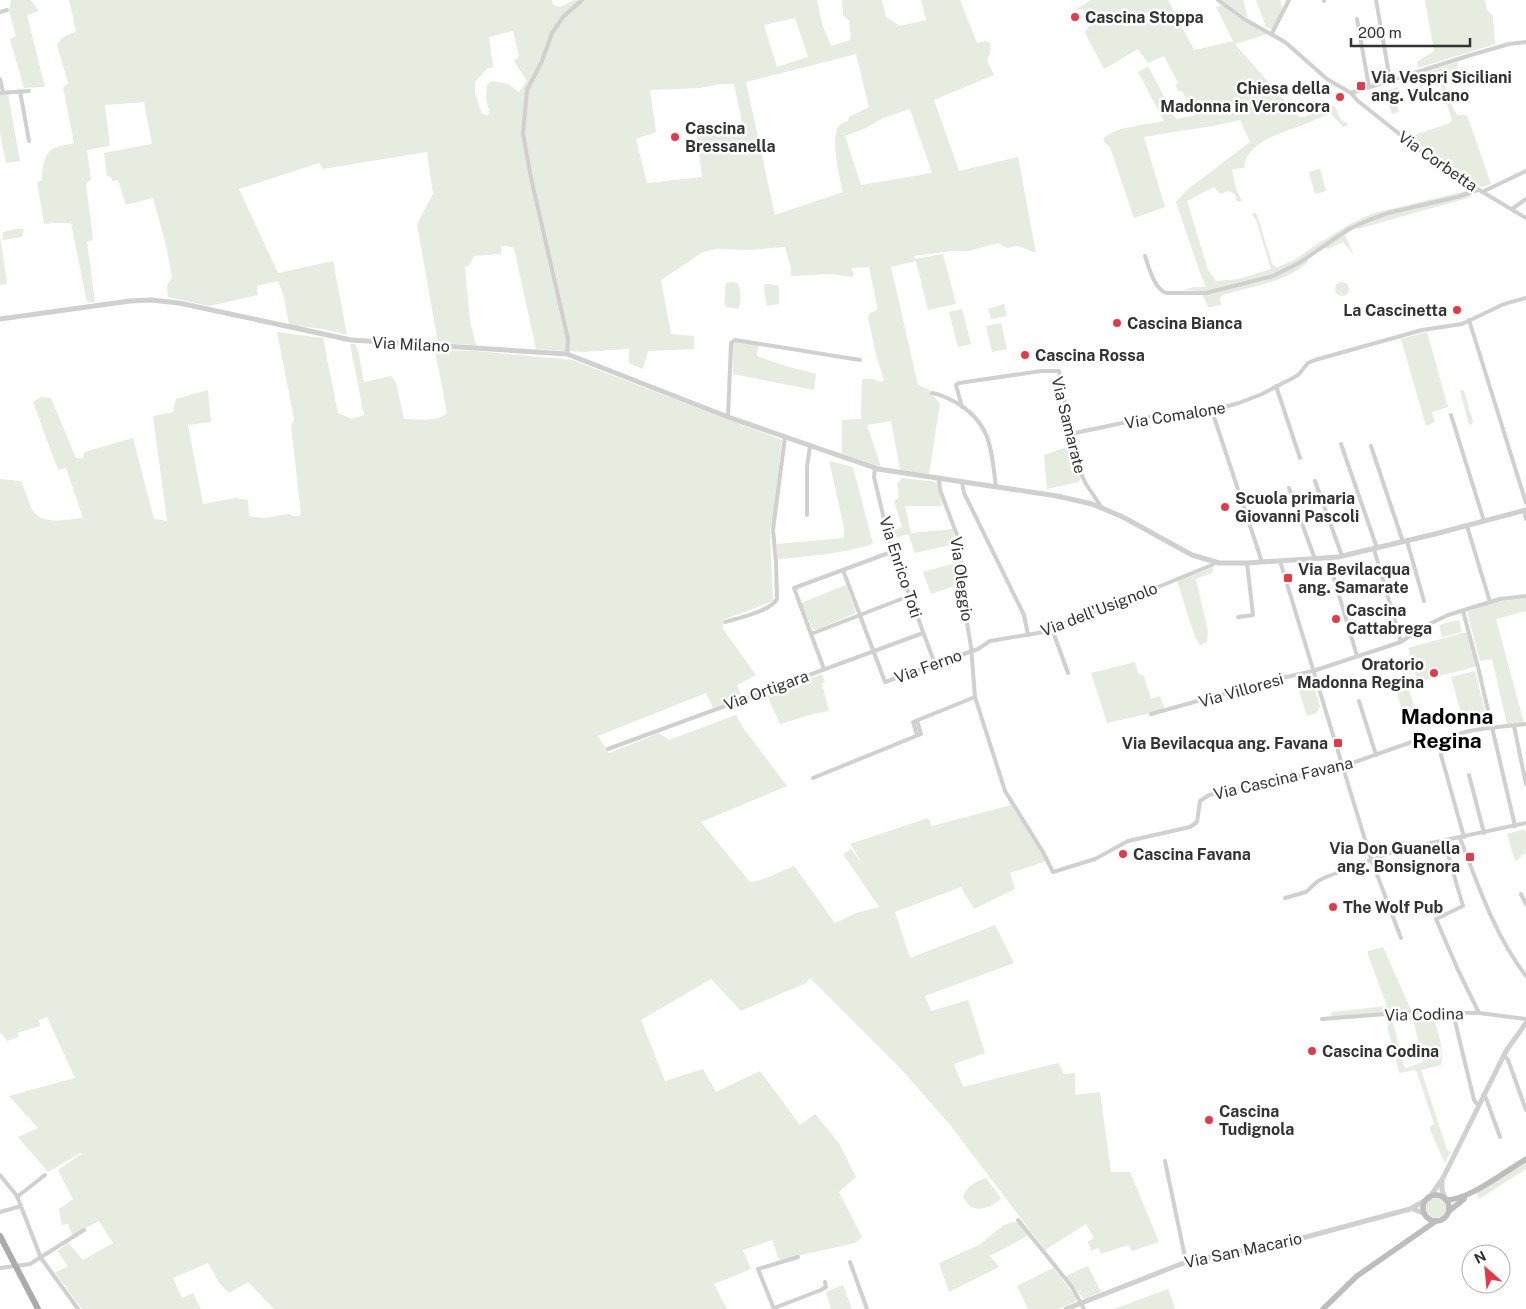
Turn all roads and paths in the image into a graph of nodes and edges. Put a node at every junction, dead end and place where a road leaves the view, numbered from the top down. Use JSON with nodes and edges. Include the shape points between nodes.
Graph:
{"nodes":[{"id":1,"x":582,"y":0,"type":"edge"},
{"id":2,"x":1218,"y":0,"type":"edge"},
{"id":3,"x":1282,"y":0,"type":"edge"},
{"id":4,"x":1290,"y":0,"type":"edge"},
{"id":5,"x":1376,"y":0,"type":"edge"},
{"id":6,"x":1285,"y":8,"type":"junction"},
{"id":7,"x":7,"y":10,"type":"dead end"},
{"id":8,"x":0,"y":12,"type":"edge"},
{"id":9,"x":1356,"y":19,"type":"dead end"},
{"id":10,"x":1272,"y":33,"type":"junction"},
{"id":11,"x":1526,"y":42,"type":"edge"},
{"id":12,"x":0,"y":79,"type":"edge"},
{"id":13,"x":1390,"y":80,"type":"junction"},
{"id":14,"x":1369,"y":87,"type":"junction"},
{"id":15,"x":29,"y":90,"type":"dead end"},
{"id":16,"x":20,"y":91,"type":"junction"},
{"id":17,"x":2,"y":92,"type":"edge"},
{"id":18,"x":1353,"y":95,"type":"junction"},
{"id":19,"x":29,"y":141,"type":"dead end"},
{"id":20,"x":1526,"y":172,"type":"edge"},
{"id":21,"x":1480,"y":191,"type":"junction"},
{"id":22,"x":1526,"y":199,"type":"edge"},
{"id":23,"x":1512,"y":209,"type":"junction"},
{"id":24,"x":1526,"y":218,"type":"edge"},
{"id":25,"x":1145,"y":256,"type":"dead end"},
{"id":26,"x":1526,"y":298,"type":"edge"},
{"id":27,"x":0,"y":320,"type":"edge"},
{"id":28,"x":1469,"y":320,"type":"junction"},
{"id":29,"x":567,"y":354,"type":"junction"},
{"id":30,"x":860,"y":360,"type":"dead end"},
{"id":31,"x":1276,"y":386,"type":"junction"},
{"id":32,"x":932,"y":393,"type":"dead end"},
{"id":33,"x":962,"y":407,"type":"junction"},
{"id":34,"x":1212,"y":411,"type":"junction"},
{"id":35,"x":1451,"y":415,"type":"dead end"},
{"id":36,"x":728,"y":417,"type":"junction"},
{"id":37,"x":1070,"y":435,"type":"junction"},
{"id":38,"x":785,"y":437,"type":"junction"},
{"id":39,"x":1341,"y":444,"type":"dead end"},
{"id":40,"x":810,"y":446,"type":"junction"},
{"id":41,"x":1371,"y":446,"type":"dead end"},
{"id":42,"x":1300,"y":458,"type":"dead end"},
{"id":43,"x":875,"y":468,"type":"junction"},
{"id":44,"x":884,"y":470,"type":"joint"},
{"id":45,"x":939,"y":479,"type":"junction"},
{"id":46,"x":1315,"y":481,"type":"dead end"},
{"id":47,"x":962,"y":482,"type":"junction"},
{"id":48,"x":996,"y":487,"type":"junction"},
{"id":49,"x":1289,"y":488,"type":"dead end"},
{"id":50,"x":1526,"y":503,"type":"edge"},
{"id":51,"x":1102,"y":508,"type":"junction"},
{"id":52,"x":1525,"y":510,"type":"edge"},
{"id":53,"x":807,"y":515,"type":"dead end"},
{"id":54,"x":1526,"y":519,"type":"edge"},
{"id":55,"x":1484,"y":521,"type":"junction"},
{"id":56,"x":1467,"y":526,"type":"junction"},
{"id":57,"x":1405,"y":541,"type":"junction"},
{"id":58,"x":1376,"y":548,"type":"junction"},
{"id":59,"x":894,"y":552,"type":"junction"},
{"id":60,"x":1342,"y":556,"type":"junction"},
{"id":61,"x":1328,"y":558,"type":"junction"},
{"id":62,"x":1315,"y":559,"type":"junction"},
{"id":63,"x":1280,"y":561,"type":"junction"},
{"id":64,"x":1215,"y":562,"type":"junction"},
{"id":65,"x":1262,"y":562,"type":"junction"},
{"id":66,"x":1246,"y":563,"type":"junction"},
{"id":67,"x":843,"y":570,"type":"junction"},
{"id":68,"x":910,"y":596,"type":"junction"},
{"id":69,"x":1526,"y":596,"type":"edge"},
{"id":70,"x":1424,"y":601,"type":"dead end"},
{"id":71,"x":1490,"y":602,"type":"junction"},
{"id":72,"x":1463,"y":611,"type":"junction"},
{"id":73,"x":860,"y":614,"type":"junction"},
{"id":74,"x":1238,"y":617,"type":"dead end"},
{"id":75,"x":725,"y":622,"type":"dead end"},
{"id":76,"x":1052,"y":629,"type":"junction"},
{"id":77,"x":923,"y":632,"type":"junction"},
{"id":78,"x":811,"y":634,"type":"junction"},
{"id":79,"x":1028,"y":635,"type":"junction"},
{"id":80,"x":1401,"y":642,"type":"junction"},
{"id":81,"x":873,"y":651,"type":"junction"},
{"id":82,"x":971,"y":651,"type":"junction"},
{"id":83,"x":1357,"y":656,"type":"junction"},
{"id":84,"x":935,"y":664,"type":"junction"},
{"id":85,"x":824,"y":669,"type":"junction"},
{"id":86,"x":1313,"y":671,"type":"junction"},
{"id":87,"x":1068,"y":673,"type":"dead end"},
{"id":88,"x":975,"y":697,"type":"junction"},
{"id":89,"x":1359,"y":701,"type":"dead end"},
{"id":90,"x":1152,"y":714,"type":"dead end"},
{"id":91,"x":1526,"y":724,"type":"edge"},
{"id":92,"x":1514,"y":726,"type":"junction"},
{"id":93,"x":1491,"y":728,"type":"junction"},
{"id":94,"x":1420,"y":739,"type":"dead end"},
{"id":95,"x":608,"y":749,"type":"dead end"},
{"id":96,"x":1376,"y":755,"type":"junction"},
{"id":97,"x":1343,"y":766,"type":"junction"},
{"id":98,"x":1469,"y":775,"type":"dead end"},
{"id":99,"x":813,"y":778,"type":"dead end"},
{"id":100,"x":1526,"y":784,"type":"edge"},
{"id":101,"x":1525,"y":823,"type":"edge"},
{"id":102,"x":1515,"y":826,"type":"junction"},
{"id":103,"x":1526,"y":829,"type":"edge"},
{"id":104,"x":1484,"y":833,"type":"junction"},
{"id":105,"x":1462,"y":837,"type":"junction"},
{"id":106,"x":1444,"y":841,"type":"junction"},
{"id":107,"x":1371,"y":860,"type":"junction"},
{"id":108,"x":1521,"y":894,"type":"dead end"},
{"id":109,"x":1284,"y":898,"type":"dead end"},
{"id":110,"x":1526,"y":904,"type":"edge"},
{"id":111,"x":1401,"y":938,"type":"dead end"},
{"id":112,"x":1526,"y":976,"type":"edge"},
{"id":113,"x":1453,"y":1013,"type":"junction"},
{"id":114,"x":1479,"y":1013,"type":"junction"},
{"id":115,"x":1322,"y":1019,"type":"dead end"},
{"id":116,"x":1526,"y":1021,"type":"edge"},
{"id":117,"x":1504,"y":1054,"type":"junction"},
{"id":118,"x":1484,"y":1095,"type":"junction"},
{"id":119,"x":1478,"y":1105,"type":"junction"},
{"id":120,"x":1526,"y":1110,"type":"edge"},
{"id":121,"x":1500,"y":1137,"type":"dead end"},
{"id":122,"x":1526,"y":1159,"type":"edge"},
{"id":123,"x":1165,"y":1161,"type":"dead end"},
{"id":124,"x":0,"y":1175,"type":"edge"},
{"id":125,"x":45,"y":1175,"type":"dead end"},
{"id":126,"x":1443,"y":1178,"type":"junction"},
{"id":127,"x":1469,"y":1194,"type":"junction"},
{"id":128,"x":17,"y":1197,"type":"junction"},
{"id":129,"x":1427,"y":1199,"type":"junction"},
{"id":130,"x":1445,"y":1199,"type":"junction"},
{"id":131,"x":21,"y":1206,"type":"junction"},
{"id":132,"x":1410,"y":1209,"type":"junction"},
{"id":133,"x":1449,"y":1211,"type":"junction"},
{"id":134,"x":0,"y":1212,"type":"edge"},
{"id":135,"x":1425,"y":1214,"type":"junction"},
{"id":136,"x":1018,"y":1220,"type":"dead end"},
{"id":137,"x":1436,"y":1221,"type":"junction"},
{"id":138,"x":84,"y":1230,"type":"dead end"},
{"id":139,"x":1416,"y":1235,"type":"junction"},
{"id":140,"x":0,"y":1236,"type":"edge"},
{"id":141,"x":798,"y":1257,"type":"dead end"},
{"id":142,"x":41,"y":1258,"type":"junction"},
{"id":143,"x":850,"y":1262,"type":"dead end"},
{"id":144,"x":1186,"y":1262,"type":"junction"},
{"id":145,"x":16,"y":1266,"type":"junction"},
{"id":146,"x":0,"y":1268,"type":"edge"},
{"id":147,"x":825,"y":1282,"type":"dead end"},
{"id":148,"x":1080,"y":1303,"type":"junction"},
{"id":149,"x":774,"y":1308,"type":"edge"},
{"id":150,"x":38,"y":1309,"type":"edge"},
{"id":151,"x":78,"y":1309,"type":"edge"},
{"id":152,"x":867,"y":1309,"type":"edge"},
{"id":153,"x":1066,"y":1309,"type":"edge"},
{"id":154,"x":1084,"y":1309,"type":"edge"},
{"id":155,"x":1323,"y":1309,"type":"edge"}],
"edges":[{"from":1,"to":29,"type":"street","via":[[563,17],[552,33],[527,90],[523,134],[568,339]]},
{"from":2,"to":10,"type":"street","via":[[1244,19]]},
{"from":3,"to":6,"type":"street"},
{"from":4,"to":6,"type":"street"},
{"from":5,"to":13,"type":"street"},
{"from":6,"to":10,"type":"street"},
{"from":7,"to":8,"type":"street"},
{"from":9,"to":14,"type":"street"},
{"from":10,"to":18,"type":"street","name":"Via Corbetta","via":[[1327,80]]},
{"from":11,"to":13,"type":"street","via":[[1490,49]]},
{"from":12,"to":17,"type":"street"},
{"from":13,"to":14,"type":"street"},
{"from":14,"to":18,"type":"street"},
{"from":15,"to":16,"type":"street"},
{"from":16,"to":17,"type":"street"},
{"from":16,"to":19,"type":"street"},
{"from":18,"to":21,"type":"street","name":"Via Corbetta","via":[[1441,167]]},
{"from":20,"to":21,"type":"street"},
{"from":21,"to":23,"type":"street","name":"Via Corbetta"},
{"from":21,"to":25,"type":"street","via":[[1369,220],[1349,228],[1286,271],[1260,281],[1206,293],[1162,292]]},
{"from":22,"to":23,"type":"street"},
{"from":23,"to":24,"type":"street","name":"Via Corbetta"},
{"from":26,"to":28,"type":"street","name":"Via Comalone"},
{"from":27,"to":29,"type":"street","name":"Via Milano","via":[[130,301],[158,300],[330,337]]},
{"from":28,"to":31,"type":"street","name":"Via Comalone","via":[[1315,360],[1298,375]]},
{"from":28,"to":50,"type":"street"},
{"from":29,"to":36,"type":"street","name":"Via Milano"},
{"from":30,"to":36,"type":"street","via":[[735,340],[731,343]]},
{"from":31,"to":34,"type":"street","name":"Via Comalone","via":[[1249,400]]},
{"from":31,"to":42,"type":"street"},
{"from":32,"to":33,"type":"street"},
{"from":33,"to":37,"type":"street","name":"Via Samarate","via":[[956,385],[959,383],[1056,370],[1060,372]]},
{"from":33,"to":48,"type":"street","via":[[979,421],[986,432]]},
{"from":34,"to":37,"type":"street","name":"Via Comalone","via":[[1160,415]]},
{"from":34,"to":65,"type":"street"},
{"from":35,"to":55,"type":"street"},
{"from":36,"to":38,"type":"street","name":"Via Milano"},
{"from":37,"to":51,"type":"street","name":"Via Samarate","via":[[1081,475]]},
{"from":38,"to":40,"type":"street","name":"Via Milano"},
{"from":38,"to":75,"type":"street","via":[[773,530],[777,600],[767,608]]},
{"from":39,"to":58,"type":"street"},
{"from":40,"to":43,"type":"street","name":"Via Milano"},
{"from":40,"to":53,"type":"street"},
{"from":41,"to":57,"type":"street"},
{"from":43,"to":44,"type":"street","name":"Via Milano"},
{"from":43,"to":59,"type":"street","name":"Via Enrico Toti","via":[[874,477]]},
{"from":44,"to":45,"type":"street","name":"Via Samarate"},
{"from":45,"to":47,"type":"street","name":"Via Samarate"},
{"from":45,"to":82,"type":"street","name":"Via Oleggio","via":[[957,535]]},
{"from":46,"to":60,"type":"street"},
{"from":47,"to":48,"type":"street","name":"Via Samarate"},
{"from":47,"to":79,"type":"street","via":[[1024,615]]},
{"from":48,"to":51,"type":"street","name":"Via Samarate","via":[[1065,498]]},
{"from":49,"to":62,"type":"street"},
{"from":51,"to":64,"type":"street","name":"Via Samarate","via":[[1188,553]]},
{"from":52,"to":54,"type":"street","name":"Via Samarate"},
{"from":52,"to":55,"type":"street","name":"Via Samarate"},
{"from":55,"to":56,"type":"street","name":"Via Samarate"},
{"from":56,"to":57,"type":"street","name":"Via Samarate"},
{"from":56,"to":71,"type":"street"},
{"from":57,"to":58,"type":"street","name":"Via Samarate"},
{"from":57,"to":70,"type":"street"},
{"from":58,"to":60,"type":"street","name":"Via Samarate"},
{"from":58,"to":80,"type":"street"},
{"from":59,"to":67,"type":"street"},
{"from":59,"to":68,"type":"street","name":"Via Enrico Toti"},
{"from":60,"to":61,"type":"street","name":"Via Samarate"},
{"from":61,"to":62,"type":"street","name":"Via Samarate"},
{"from":61,"to":83,"type":"street"},
{"from":62,"to":63,"type":"street","name":"Via Samarate"},
{"from":63,"to":65,"type":"street","name":"Via Samarate"},
{"from":63,"to":86,"type":"street"},
{"from":64,"to":66,"type":"street","name":"Via Samarate"},
{"from":64,"to":76,"type":"street","name":"Via dell'Usignolo"},
{"from":65,"to":66,"type":"street","name":"Via Samarate"},
{"from":66,"to":74,"type":"street","via":[[1253,615]]},
{"from":67,"to":73,"type":"street"},
{"from":67,"to":78,"type":"street","via":[[794,588]]},
{"from":68,"to":73,"type":"street"},
{"from":68,"to":77,"type":"street","name":"Via Enrico Toti"},
{"from":69,"to":71,"type":"street","name":"Via Villoresi"},
{"from":71,"to":72,"type":"street","name":"Via Villoresi"},
{"from":72,"to":80,"type":"street","name":"Via Villoresi","via":[[1439,619]]},
{"from":72,"to":93,"type":"street"},
{"from":73,"to":78,"type":"street"},
{"from":73,"to":81,"type":"street"},
{"from":76,"to":79,"type":"street","name":"Via dell'Usignolo"},
{"from":76,"to":87,"type":"street"},
{"from":77,"to":81,"type":"street","name":"Via Ortigara"},
{"from":77,"to":84,"type":"street","name":"Via Enrico Toti"},
{"from":78,"to":85,"type":"street"},
{"from":79,"to":82,"type":"street","name":"Via dell'Usignolo","via":[[990,641]]},
{"from":80,"to":83,"type":"street","name":"Via Villoresi"},
{"from":81,"to":84,"type":"street","name":"Via Ferno","via":[[885,682]]},
{"from":81,"to":85,"type":"street","name":"Via Ortigara"},
{"from":82,"to":84,"type":"street","name":"Via Ferno"},
{"from":82,"to":88,"type":"street"},
{"from":83,"to":86,"type":"street","name":"Via Villoresi"},
{"from":85,"to":95,"type":"street","name":"Via Ortigara"},
{"from":86,"to":90,"type":"street","name":"Via Villoresi"},
{"from":86,"to":97,"type":"street"},
{"from":88,"to":97,"type":"street","name":"Via Cascina Favana","via":[[1006,791],[1052,872],[1101,856],[1128,841],[1190,827],[1198,822],[1200,801],[1209,795]]},
{"from":88,"to":99,"type":"street","via":[[917,721],[921,733]]},
{"from":89,"to":96,"type":"street"},
{"from":91,"to":92,"type":"street"},
{"from":92,"to":93,"type":"street"},
{"from":92,"to":100,"type":"street"},
{"from":93,"to":102,"type":"street"},
{"from":93,"to":105,"type":"street","via":[[1464,733],[1446,741],[1442,747],[1441,755]]},
{"from":94,"to":96,"type":"street","name":"Via Cascina Favana"},
{"from":96,"to":97,"type":"street","name":"Via Cascina Favana"},
{"from":97,"to":107,"type":"street"},
{"from":98,"to":104,"type":"street"},
{"from":101,"to":102,"type":"street"},
{"from":101,"to":103,"type":"street"},
{"from":102,"to":104,"type":"street"},
{"from":104,"to":105,"type":"street"},
{"from":105,"to":106,"type":"street"},
{"from":105,"to":112,"type":"street","via":[[1481,891],[1509,951]]},
{"from":106,"to":107,"type":"street","via":[[1398,850]]},
{"from":106,"to":114,"type":"street","via":[[1463,906],[1436,919]]},
{"from":107,"to":109,"type":"street","via":[[1322,879],[1306,892]]},
{"from":107,"to":111,"type":"street"},
{"from":108,"to":110,"type":"street"},
{"from":113,"to":114,"type":"street","name":"Via Codina"},
{"from":113,"to":115,"type":"street","name":"Via Codina","via":[[1389,1013]]},
{"from":113,"to":119,"type":"street","via":[[1474,1100]]},
{"from":114,"to":116,"type":"street","name":"Via Codina"},
{"from":116,"to":117,"type":"street"},
{"from":117,"to":118,"type":"street"},
{"from":117,"to":120,"type":"street"},
{"from":118,"to":119,"type":"street"},
{"from":118,"to":121,"type":"street"},
{"from":119,"to":126,"type":"street"},
{"from":122,"to":127,"type":"main road"},
{"from":123,"to":144,"type":"street"},
{"from":124,"to":128,"type":"street"},
{"from":125,"to":128,"type":"street"},
{"from":126,"to":129,"type":"street"},
{"from":126,"to":130,"type":"street"},
{"from":127,"to":130,"type":"main road","via":[[1455,1200]]},
{"from":127,"to":133,"type":"main road"},
{"from":128,"to":131,"type":"street"},
{"from":129,"to":130,"type":"main road","via":[[1435,1195]]},
{"from":129,"to":132,"type":"street","name":"Via San Macario"},
{"from":129,"to":135,"type":"main road"},
{"from":130,"to":133,"type":"main road"},
{"from":131,"to":134,"type":"street"},
{"from":131,"to":142,"type":"street"},
{"from":132,"to":135,"type":"street"},
{"from":132,"to":144,"type":"street","name":"Via San Macario","via":[[1306,1237]]},
{"from":133,"to":137,"type":"main road"},
{"from":135,"to":137,"type":"main road"},
{"from":135,"to":139,"type":"main road"},
{"from":136,"to":148,"type":"street","via":[[1072,1287]]},
{"from":137,"to":139,"type":"main road"},
{"from":138,"to":142,"type":"street"},
{"from":139,"to":155,"type":"main road","via":[[1357,1276]]},
{"from":140,"to":145,"type":"main road"},
{"from":141,"to":149,"type":"street","via":[[758,1269]]},
{"from":142,"to":145,"type":"street"},
{"from":142,"to":151,"type":"street"},
{"from":143,"to":152,"type":"street"},
{"from":144,"to":148,"type":"street","name":"Via San Macario"},
{"from":145,"to":146,"type":"street"},
{"from":145,"to":150,"type":"main road"},
{"from":147,"to":149,"type":"street","via":[[826,1287]]},
{"from":148,"to":153,"type":"street","name":"Via San Macario"},
{"from":148,"to":154,"type":"street"}]}
